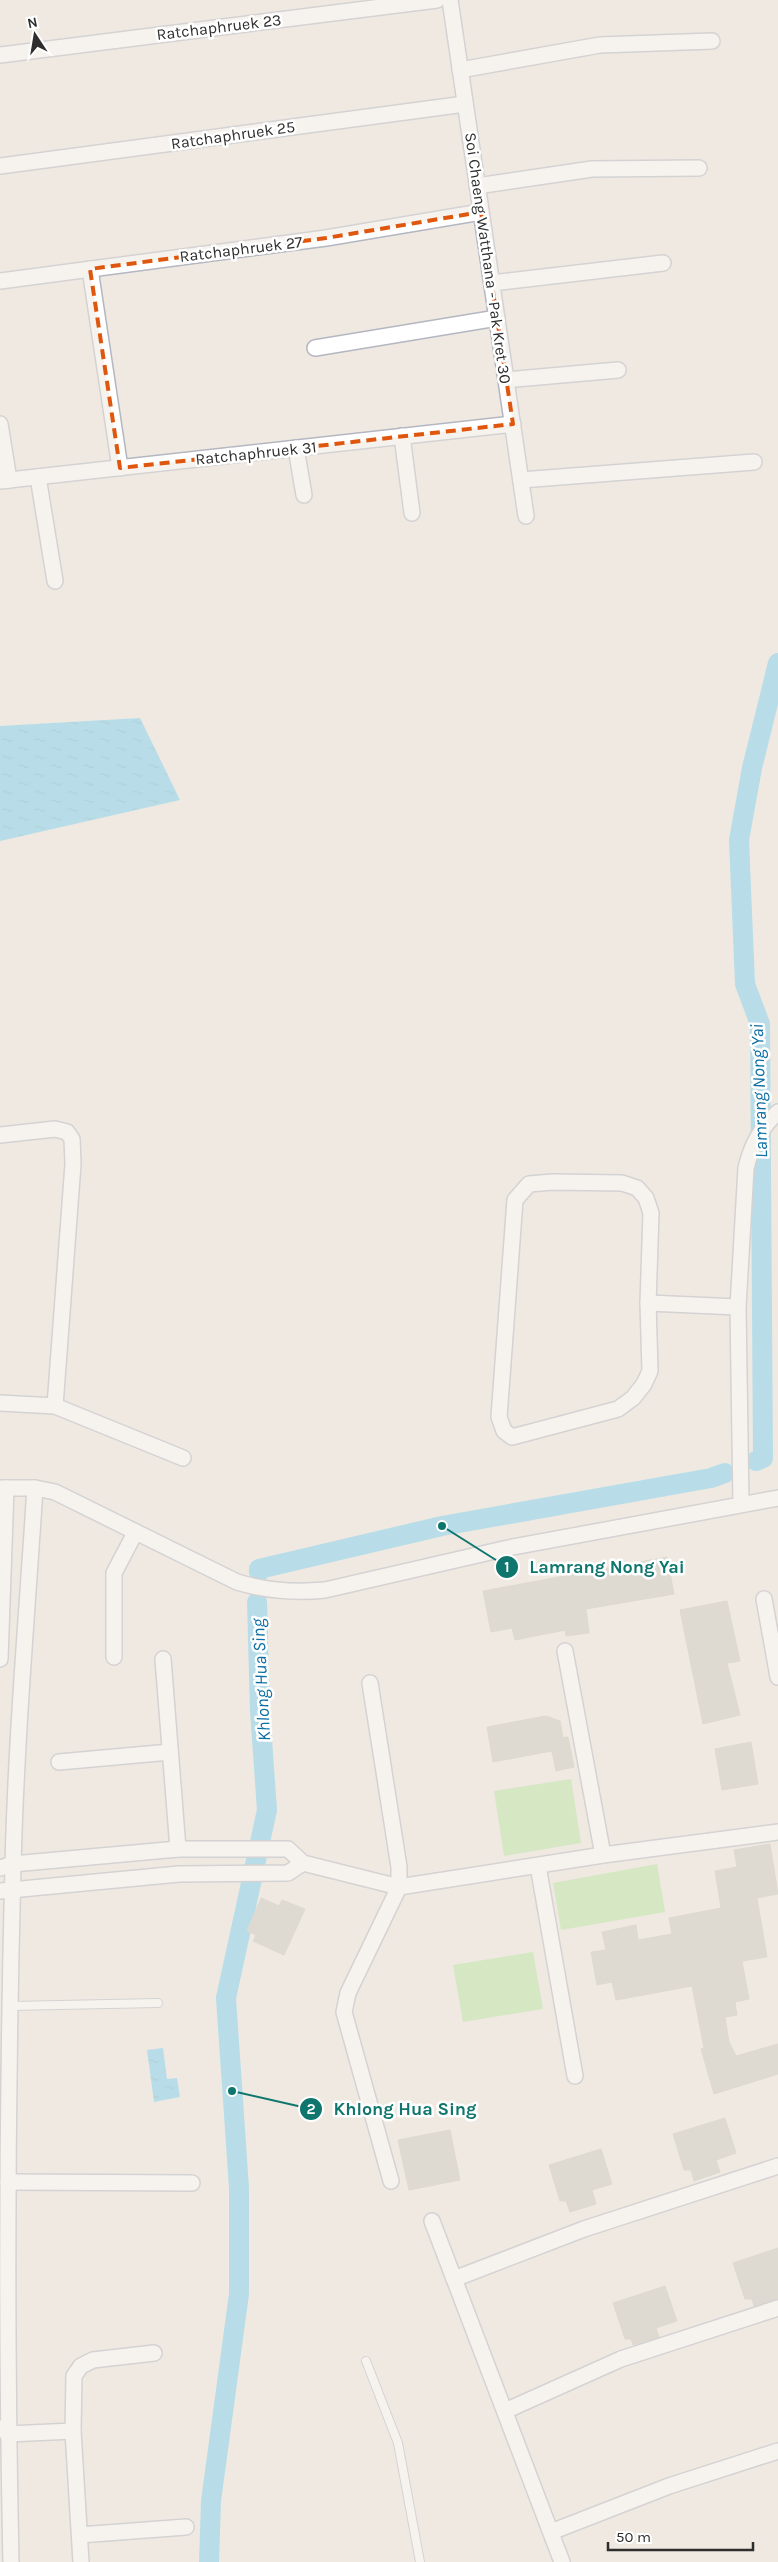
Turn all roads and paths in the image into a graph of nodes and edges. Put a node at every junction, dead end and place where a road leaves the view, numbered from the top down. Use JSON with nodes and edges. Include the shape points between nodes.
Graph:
{"nodes":[{"id":1,"x":437,"y":0,"type":"edge"},
{"id":2,"x":450,"y":0,"type":"edge"},
{"id":3,"x":712,"y":41,"type":"dead end"},
{"id":4,"x":0,"y":54,"type":"edge"},
{"id":5,"x":460,"y":70,"type":"junction"},
{"id":6,"x":465,"y":104,"type":"junction"},
{"id":7,"x":0,"y":166,"type":"edge"},
{"id":8,"x":698,"y":168,"type":"dead end"},
{"id":9,"x":478,"y":186,"type":"junction"},
{"id":10,"x":481,"y":212,"type":"junction"},
{"id":11,"x":663,"y":263,"type":"dead end"},
{"id":12,"x":90,"y":269,"type":"junction"},
{"id":13,"x":0,"y":281,"type":"edge"},
{"id":14,"x":492,"y":282,"type":"junction"},
{"id":15,"x":497,"y":318,"type":"junction"},
{"id":16,"x":315,"y":348,"type":"dead end"},
{"id":17,"x":618,"y":370,"type":"dead end"},
{"id":18,"x":506,"y":380,"type":"junction"},
{"id":19,"x":0,"y":424,"type":"edge"},
{"id":20,"x":513,"y":424,"type":"junction"},
{"id":21,"x":402,"y":436,"type":"junction"},
{"id":22,"x":296,"y":448,"type":"junction"},
{"id":23,"x":754,"y":462,"type":"dead end"},
{"id":24,"x":120,"y":468,"type":"junction"},
{"id":25,"x":38,"y":477,"type":"junction"},
{"id":26,"x":521,"y":480,"type":"junction"},
{"id":27,"x":4,"y":481,"type":"edge"},
{"id":28,"x":304,"y":495,"type":"dead end"},
{"id":29,"x":412,"y":513,"type":"dead end"},
{"id":30,"x":526,"y":516,"type":"dead end"},
{"id":31,"x":55,"y":581,"type":"dead end"},
{"id":32,"x":775,"y":1115,"type":"edge"},
{"id":33,"x":0,"y":1135,"type":"edge"},
{"id":34,"x":648,"y":1303,"type":"junction"},
{"id":35,"x":738,"y":1307,"type":"junction"},
{"id":36,"x":0,"y":1403,"type":"edge"},
{"id":37,"x":55,"y":1406,"type":"junction"},
{"id":38,"x":184,"y":1458,"type":"dead end"},
{"id":39,"x":3,"y":1488,"type":"edge"},
{"id":40,"x":35,"y":1488,"type":"junction"},
{"id":41,"x":778,"y":1498,"type":"edge"},
{"id":42,"x":741,"y":1504,"type":"junction"},
{"id":43,"x":135,"y":1533,"type":"junction"},
{"id":44,"x":764,"y":1599,"type":"dead end"},
{"id":45,"x":565,"y":1651,"type":"dead end"},
{"id":46,"x":114,"y":1657,"type":"dead end"},
{"id":47,"x":0,"y":1659,"type":"edge"},
{"id":48,"x":163,"y":1659,"type":"dead end"},
{"id":49,"x":778,"y":1677,"type":"edge"},
{"id":50,"x":370,"y":1683,"type":"dead end"},
{"id":51,"x":170,"y":1752,"type":"junction"},
{"id":52,"x":59,"y":1762,"type":"dead end"},
{"id":53,"x":778,"y":1832,"type":"edge"},
{"id":54,"x":178,"y":1849,"type":"junction"},
{"id":55,"x":603,"y":1854,"type":"junction"},
{"id":56,"x":303,"y":1863,"type":"junction"},
{"id":57,"x":7,"y":1866,"type":"edge"},
{"id":58,"x":538,"y":1866,"type":"junction"},
{"id":59,"x":399,"y":1887,"type":"junction"},
{"id":60,"x":6,"y":1890,"type":"edge"},
{"id":61,"x":158,"y":2004,"type":"dead end"},
{"id":62,"x":11,"y":2006,"type":"junction"},
{"id":63,"x":576,"y":2076,"type":"dead end"},
{"id":64,"x":4,"y":2164,"type":"edge"},
{"id":65,"x":778,"y":2166,"type":"edge"},
{"id":66,"x":391,"y":2181,"type":"dead end"},
{"id":67,"x":8,"y":2182,"type":"junction"},
{"id":68,"x":192,"y":2183,"type":"dead end"},
{"id":69,"x":432,"y":2221,"type":"dead end"},
{"id":70,"x":454,"y":2279,"type":"junction"},
{"id":71,"x":778,"y":2308,"type":"edge"},
{"id":72,"x":154,"y":2353,"type":"dead end"},
{"id":73,"x":366,"y":2361,"type":"dead end"},
{"id":74,"x":505,"y":2411,"type":"junction"},
{"id":75,"x":4,"y":2430,"type":"edge"},
{"id":76,"x":73,"y":2431,"type":"junction"},
{"id":77,"x":778,"y":2452,"type":"edge"},
{"id":78,"x":186,"y":2527,"type":"dead end"},
{"id":79,"x":551,"y":2532,"type":"junction"},
{"id":80,"x":80,"y":2535,"type":"junction"},
{"id":81,"x":10,"y":2562,"type":"edge"},
{"id":82,"x":81,"y":2562,"type":"edge"},
{"id":83,"x":420,"y":2562,"type":"edge"},
{"id":84,"x":562,"y":2562,"type":"edge"}],
"edges":[{"from":1,"to":4,"type":"street","name":"Ratchaphruek 23"},
{"from":2,"to":5,"type":"street","name":"Soi Chaeng Watthana - Pak Kret 30"},
{"from":3,"to":5,"type":"street","via":[[600,45]]},
{"from":5,"to":6,"type":"street","name":"Soi Chaeng Watthana - Pak Kret 30"},
{"from":6,"to":7,"type":"street","name":"Ratchaphruek 25"},
{"from":6,"to":9,"type":"street","name":"Soi Chaeng Watthana - Pak Kret 30"},
{"from":8,"to":9,"type":"street","via":[[592,169]]},
{"from":9,"to":10,"type":"street","name":"Soi Chaeng Watthana - Pak Kret 30"},
{"from":10,"to":12,"type":"street","name":"Ratchaphruek 27","via":[[326,238]]},
{"from":10,"to":14,"type":"street","name":"Soi Chaeng Watthana - Pak Kret 30"},
{"from":11,"to":14,"type":"street"},
{"from":12,"to":13,"type":"street","name":"Ratchaphruek 27"},
{"from":12,"to":24,"type":"street"},
{"from":14,"to":15,"type":"street","name":"Soi Chaeng Watthana - Pak Kret 30"},
{"from":15,"to":16,"type":"street"},
{"from":15,"to":18,"type":"street","name":"Soi Chaeng Watthana - Pak Kret 30"},
{"from":17,"to":18,"type":"street"},
{"from":18,"to":20,"type":"street","name":"Soi Chaeng Watthana - Pak Kret 30"},
{"from":19,"to":27,"type":"street"},
{"from":20,"to":21,"type":"street","name":"Ratchaphruek 31"},
{"from":20,"to":26,"type":"street","name":"Soi Chaeng Watthana - Pak Kret 30"},
{"from":21,"to":22,"type":"street","name":"Ratchaphruek 31"},
{"from":21,"to":29,"type":"street"},
{"from":22,"to":24,"type":"street","name":"Ratchaphruek 31"},
{"from":22,"to":28,"type":"street"},
{"from":23,"to":26,"type":"street"},
{"from":24,"to":25,"type":"street","name":"Ratchaphruek 31"},
{"from":25,"to":27,"type":"street","name":"Ratchaphruek 31"},
{"from":25,"to":31,"type":"street"},
{"from":26,"to":30,"type":"street","name":"Soi Chaeng Watthana - Pak Kret 30"},
{"from":32,"to":35,"type":"street","via":[[750,1149],[746,1168]]},
{"from":33,"to":37,"type":"street","via":[[55,1129],[67,1132],[72,1139],[73,1164]]},
{"from":34,"to":34,"type":"street","via":[[651,1213],[646,1198],[637,1188],[622,1183],[529,1184],[514,1200],[498,1418],[504,1431],[512,1437],[527,1434],[618,1409],[633,1398],[650,1371]]},
{"from":34,"to":35,"type":"street"},
{"from":35,"to":42,"type":"street"},
{"from":36,"to":37,"type":"street"},
{"from":37,"to":38,"type":"street"},
{"from":39,"to":40,"type":"street"},
{"from":39,"to":47,"type":"street"},
{"from":40,"to":43,"type":"street","via":[[56,1492]]},
{"from":40,"to":57,"type":"street"},
{"from":41,"to":42,"type":"street"},
{"from":42,"to":43,"type":"street","via":[[508,1548],[325,1590],[295,1593],[237,1582]]},
{"from":43,"to":46,"type":"street","via":[[114,1573]]},
{"from":44,"to":49,"type":"street"},
{"from":45,"to":55,"type":"street"},
{"from":48,"to":51,"type":"street"},
{"from":50,"to":59,"type":"street","via":[[399,1868]]},
{"from":51,"to":52,"type":"street"},
{"from":51,"to":54,"type":"street"},
{"from":53,"to":55,"type":"street"},
{"from":54,"to":56,"type":"street","via":[[288,1849]]},
{"from":54,"to":57,"type":"street"},
{"from":55,"to":58,"type":"street"},
{"from":56,"to":59,"type":"street"},
{"from":56,"to":60,"type":"street","via":[[288,1873],[179,1874]]},
{"from":57,"to":60,"type":"street"},
{"from":58,"to":59,"type":"street"},
{"from":58,"to":63,"type":"street"},
{"from":59,"to":66,"type":"street","via":[[348,1993],[344,2012]]},
{"from":60,"to":62,"type":"street"},
{"from":61,"to":62,"type":"lane"},
{"from":62,"to":64,"type":"street"},
{"from":64,"to":67,"type":"street"},
{"from":65,"to":70,"type":"street","via":[[584,2229]]},
{"from":67,"to":68,"type":"street"},
{"from":67,"to":75,"type":"street"},
{"from":69,"to":70,"type":"street"},
{"from":70,"to":74,"type":"street"},
{"from":71,"to":74,"type":"street","via":[[621,2359]]},
{"from":72,"to":76,"type":"street","via":[[93,2360],[81,2366],[74,2376]]},
{"from":73,"to":83,"type":"lane","via":[[398,2443]]},
{"from":74,"to":79,"type":"street"},
{"from":75,"to":76,"type":"street"},
{"from":75,"to":81,"type":"street"},
{"from":76,"to":80,"type":"street"},
{"from":77,"to":79,"type":"street","via":[[669,2486]]},
{"from":78,"to":80,"type":"street"},
{"from":79,"to":84,"type":"street"},
{"from":80,"to":82,"type":"street"}]}
